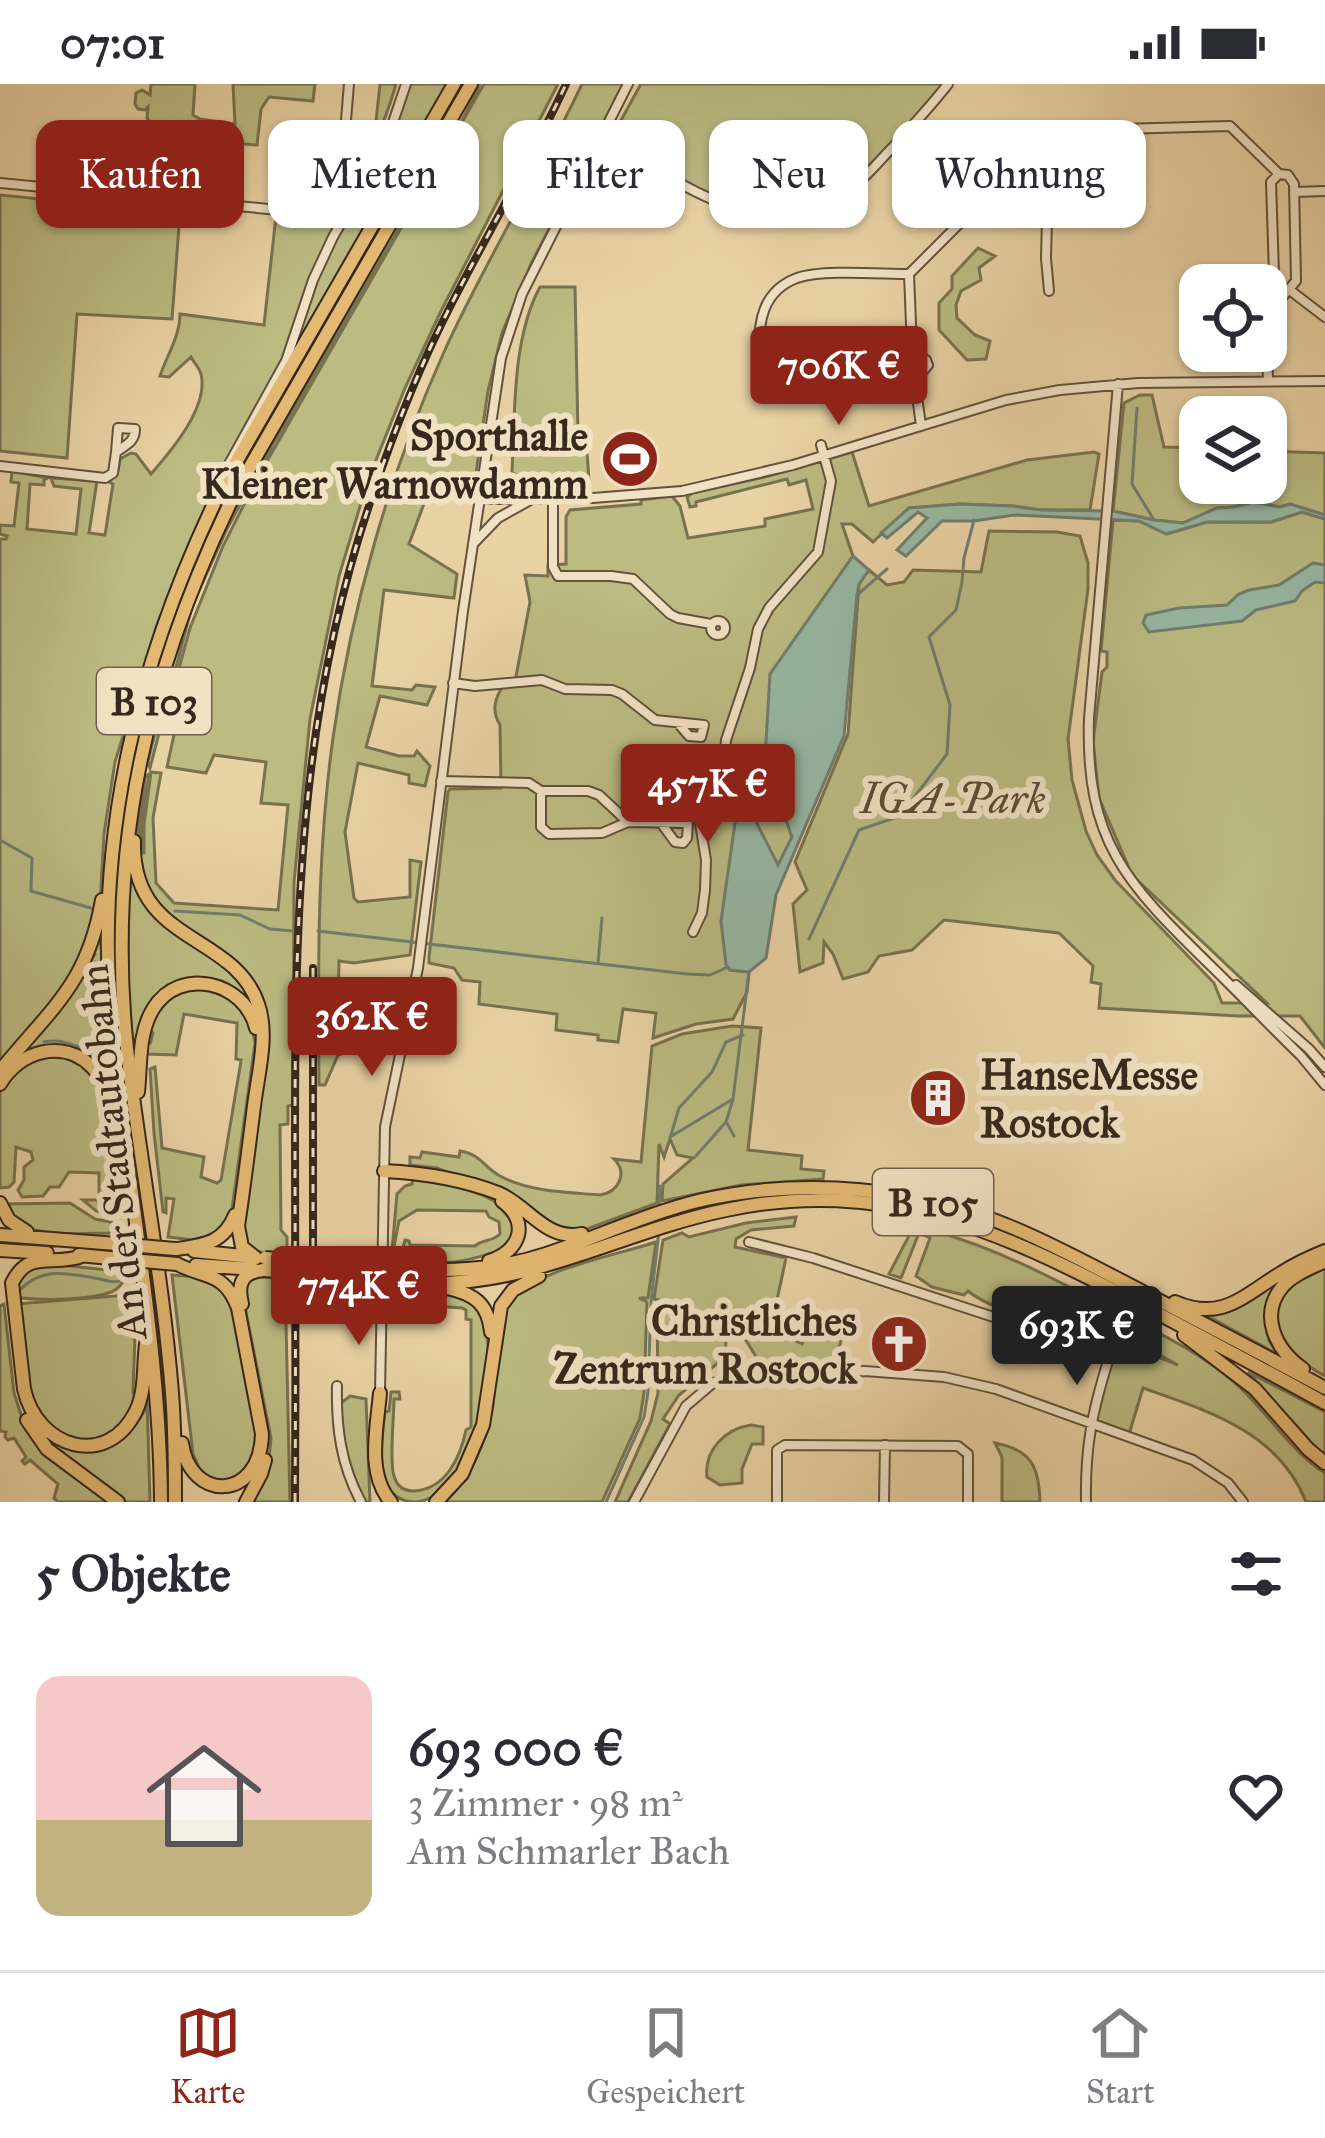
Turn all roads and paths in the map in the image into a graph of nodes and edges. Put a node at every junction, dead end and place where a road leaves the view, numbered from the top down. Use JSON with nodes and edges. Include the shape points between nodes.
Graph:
{"nodes":[{"id":1,"x":350,"y":84,"type":"edge"},
{"id":2,"x":406,"y":84,"type":"edge"},
{"id":3,"x":454,"y":84,"type":"edge"},
{"id":4,"x":471,"y":84,"type":"edge"},
{"id":5,"x":628,"y":84,"type":"edge"},
{"id":6,"x":948,"y":84,"type":"edge"},
{"id":7,"x":346,"y":120,"type":"edge"},
{"id":8,"x":394,"y":120,"type":"edge"},
{"id":9,"x":610,"y":120,"type":"edge"},
{"id":10,"x":1146,"y":128,"type":"edge"},
{"id":11,"x":1280,"y":174,"type":"junction"},
{"id":12,"x":0,"y":183,"type":"edge"},
{"id":13,"x":685,"y":184,"type":"edge"},
{"id":14,"x":1325,"y":191,"type":"edge"},
{"id":15,"x":1294,"y":192,"type":"junction"},
{"id":16,"x":268,"y":209,"type":"edge"},
{"id":17,"x":339,"y":228,"type":"edge"},
{"id":18,"x":557,"y":228,"type":"edge"},
{"id":19,"x":955,"y":228,"type":"edge"},
{"id":20,"x":1046,"y":228,"type":"edge"},
{"id":21,"x":1274,"y":264,"type":"edge"},
{"id":22,"x":909,"y":274,"type":"junction"},
{"id":23,"x":1049,"y":291,"type":"dead end"},
{"id":24,"x":1291,"y":291,"type":"junction"},
{"id":25,"x":1287,"y":295,"type":"edge"},
{"id":26,"x":1325,"y":317,"type":"edge"},
{"id":27,"x":889,"y":357,"type":"dead end"},
{"id":28,"x":1268,"y":372,"type":"edge"},
{"id":29,"x":1268,"y":380,"type":"junction"},
{"id":30,"x":1325,"y":381,"type":"edge"},
{"id":31,"x":1118,"y":384,"type":"junction"},
{"id":32,"x":921,"y":426,"type":"junction"},
{"id":33,"x":821,"y":445,"type":"dead end"},
{"id":34,"x":116,"y":452,"type":"dead end"},
{"id":35,"x":823,"y":456,"type":"junction"},
{"id":36,"x":0,"y":466,"type":"edge"},
{"id":37,"x":224,"y":483,"type":"junction"},
{"id":38,"x":533,"y":498,"type":"junction"},
{"id":39,"x":554,"y":498,"type":"junction"},
{"id":40,"x":479,"y":499,"type":"junction"},
{"id":41,"x":471,"y":547,"type":"junction"},
{"id":42,"x":711,"y":624,"type":"dead end"},
{"id":43,"x":453,"y":683,"type":"junction"},
{"id":44,"x":678,"y":723,"type":"dead end"},
{"id":45,"x":441,"y":781,"type":"junction"},
{"id":46,"x":541,"y":791,"type":"junction"},
{"id":47,"x":133,"y":798,"type":"junction"},
{"id":48,"x":628,"y":822,"type":"junction"},
{"id":49,"x":661,"y":823,"type":"dead end"},
{"id":50,"x":110,"y":876,"type":"junction"},
{"id":51,"x":693,"y":932,"type":"dead end"},
{"id":52,"x":1211,"y":966,"type":"junction"},
{"id":53,"x":1325,"y":1067,"type":"edge"},
{"id":54,"x":0,"y":1071,"type":"edge"},
{"id":55,"x":0,"y":1084,"type":"edge"},
{"id":56,"x":1325,"y":1085,"type":"edge"},
{"id":57,"x":136,"y":1111,"type":"junction"},
{"id":58,"x":128,"y":1161,"type":"junction"},
{"id":59,"x":384,"y":1171,"type":"junction"},
{"id":60,"x":480,"y":1189,"type":"junction"},
{"id":61,"x":0,"y":1203,"type":"edge"},
{"id":62,"x":622,"y":1225,"type":"junction"},
{"id":63,"x":0,"y":1234,"type":"edge"},
{"id":64,"x":46,"y":1238,"type":"junction"},
{"id":65,"x":749,"y":1242,"type":"dead end"},
{"id":66,"x":0,"y":1250,"type":"edge"},
{"id":67,"x":1325,"y":1251,"type":"edge"},
{"id":68,"x":176,"y":1254,"type":"junction"},
{"id":69,"x":82,"y":1256,"type":"junction"},
{"id":70,"x":262,"y":1262,"type":"junction"},
{"id":71,"x":1325,"y":1262,"type":"edge"},
{"id":72,"x":560,"y":1263,"type":"junction"},
{"id":73,"x":439,"y":1271,"type":"junction"},
{"id":74,"x":0,"y":1278,"type":"edge"},
{"id":75,"x":414,"y":1278,"type":"junction"},
{"id":76,"x":1130,"y":1285,"type":"junction"},
{"id":77,"x":1171,"y":1320,"type":"junction"},
{"id":78,"x":149,"y":1325,"type":"junction"},
{"id":79,"x":493,"y":1349,"type":"junction"},
{"id":80,"x":1325,"y":1384,"type":"edge"},
{"id":81,"x":337,"y":1386,"type":"dead end"},
{"id":82,"x":172,"y":1393,"type":"junction"},
{"id":83,"x":380,"y":1394,"type":"joint"},
{"id":84,"x":1325,"y":1402,"type":"edge"},
{"id":85,"x":1090,"y":1424,"type":"junction"},
{"id":86,"x":885,"y":1445,"type":"junction"},
{"id":87,"x":1325,"y":1463,"type":"edge"},
{"id":88,"x":118,"y":1502,"type":"edge"},
{"id":89,"x":161,"y":1502,"type":"edge"},
{"id":90,"x":176,"y":1502,"type":"edge"},
{"id":91,"x":246,"y":1502,"type":"edge"},
{"id":92,"x":361,"y":1502,"type":"edge"},
{"id":93,"x":391,"y":1502,"type":"edge"},
{"id":94,"x":436,"y":1502,"type":"edge"},
{"id":95,"x":634,"y":1502,"type":"edge"},
{"id":96,"x":777,"y":1502,"type":"edge"},
{"id":97,"x":884,"y":1502,"type":"edge"},
{"id":98,"x":968,"y":1502,"type":"edge"},
{"id":99,"x":1086,"y":1502,"type":"edge"},
{"id":100,"x":1243,"y":1502,"type":"edge"}],
"edges":[{"from":1,"to":7,"type":"street"},
{"from":2,"to":8,"type":"street"},
{"from":3,"to":37,"type":"highway","name":"An der Stadtautobahn","number":"B 103"},
{"from":4,"to":47,"type":"highway","name":"An der Stadtautobahn","number":"B 103","via":[[207,550],[166,658]]},
{"from":5,"to":9,"type":"street"},
{"from":6,"to":13,"type":"street","via":[[858,184],[831,201],[758,212]]},
{"from":10,"to":11,"type":"street","via":[[1230,126]]},
{"from":11,"to":15,"type":"street","via":[[1291,178]]},
{"from":11,"to":21,"type":"street","via":[[1271,182]]},
{"from":12,"to":16,"type":"street"},
{"from":14,"to":15,"type":"street"},
{"from":15,"to":24,"type":"street"},
{"from":17,"to":37,"type":"street","via":[[286,361]]},
{"from":18,"to":40,"type":"street","via":[[512,319]]},
{"from":19,"to":22,"type":"street"},
{"from":20,"to":23,"type":"street"},
{"from":22,"to":27,"type":"street","via":[[799,278],[781,287],[759,320],[759,372],[775,392],[827,393]]},
{"from":22,"to":32,"type":"street","via":[[910,342],[928,365],[915,381]]},
{"from":24,"to":25,"type":"street"},
{"from":24,"to":26,"type":"street"},
{"from":28,"to":29,"type":"street"},
{"from":29,"to":30,"type":"street"},
{"from":29,"to":31,"type":"street"},
{"from":31,"to":32,"type":"street","via":[[1029,395]]},
{"from":31,"to":52,"type":"street","via":[[1088,745],[1096,809],[1128,878]]},
{"from":32,"to":35,"type":"street"},
{"from":33,"to":35,"type":"street"},
{"from":34,"to":36,"type":"street","via":[[105,478]]},
{"from":35,"to":39,"type":"street","via":[[682,491]]},
{"from":35,"to":51,"type":"street","via":[[831,481],[818,552],[758,628],[722,784],[700,823],[705,890]]},
{"from":37,"to":50,"type":"highway","name":"An der Stadtautobahn","number":"B 103","via":[[152,653],[122,777]]},
{"from":38,"to":39,"type":"street"},
{"from":38,"to":40,"type":"street"},
{"from":38,"to":41,"type":"street"},
{"from":39,"to":42,"type":"street","via":[[558,576],[633,579],[670,614]]},
{"from":40,"to":41,"type":"street"},
{"from":41,"to":43,"type":"street"},
{"from":43,"to":44,"type":"street","via":[[532,680],[617,691],[655,720]]},
{"from":43,"to":45,"type":"street"},
{"from":45,"to":46,"type":"street","via":[[529,783]]},
{"from":45,"to":59,"type":"street"},
{"from":46,"to":48,"type":"street","via":[[592,792]]},
{"from":46,"to":48,"type":"street","via":[[548,834],[602,833]]},
{"from":47,"to":57,"type":"highway","name":"An der Stadtautobahn","number":"B 103","via":[[122,956]]},
{"from":47,"to":70,"type":"highway","via":[[134,860],[148,897],[171,925],[237,971],[259,1006],[262,1038],[238,1226],[242,1247]]},
{"from":48,"to":49,"type":"street"},
{"from":50,"to":54,"type":"highway","via":[[78,976]]},
{"from":50,"to":58,"type":"highway","name":"An der Stadtautobahn","number":"B 103","via":[[111,1027]]},
{"from":52,"to":53,"type":"street"},
{"from":52,"to":56,"type":"street"},
{"from":55,"to":58,"type":"highway","via":[[35,1053],[78,1057],[108,1093]]},
{"from":57,"to":68,"type":"highway","via":[[155,1005],[193,983],[240,999],[257,1038],[236,1214],[216,1241]]},
{"from":57,"to":82,"type":"highway","name":"An der Stadtautobahn","number":"B 103"},
{"from":58,"to":78,"type":"highway","name":"An der Stadtautobahn","number":"B 103"},
{"from":59,"to":60,"type":"highway"},
{"from":59,"to":83,"type":"street"},
{"from":60,"to":62,"type":"highway","via":[[508,1198],[559,1234]]},
{"from":60,"to":73,"type":"highway","via":[[512,1209],[517,1240],[497,1258]]},
{"from":61,"to":64,"type":"highway","via":[[16,1226]]},
{"from":62,"to":73,"type":"highway","number":"B 105","via":[[509,1264]]},
{"from":62,"to":76,"type":"highway","number":"B 105","via":[[701,1200],[792,1188],[854,1190],[948,1206],[1017,1229]]},
{"from":63,"to":64,"type":"highway"},
{"from":64,"to":68,"type":"highway","bridge":true},
{"from":65,"to":85,"type":"street","via":[[1103,1351],[1108,1361]]},
{"from":66,"to":69,"type":"highway"},
{"from":67,"to":76,"type":"highway","via":[[1213,1310]]},
{"from":68,"to":69,"type":"highway","bridge":true},
{"from":68,"to":70,"type":"highway"},
{"from":68,"to":82,"type":"highway","via":[[191,1271],[220,1280],[238,1308],[262,1434],[250,1476],[224,1489],[197,1478],[183,1452]]},
{"from":69,"to":78,"type":"highway","number":"B 103","via":[[35,1260],[12,1282],[24,1389],[40,1426],[76,1445],[125,1427],[141,1395]]},
{"from":70,"to":75,"type":"highway","number":"B 105","bridge":true},
{"from":70,"to":91,"type":"highway","via":[[239,1286],[266,1433],[261,1474]]},
{"from":71,"to":80,"type":"highway","via":[[1280,1289],[1270,1318],[1287,1356]]},
{"from":72,"to":75,"type":"highway","number":"B 105","via":[[493,1280]]},
{"from":72,"to":77,"type":"highway","number":"B 105","via":[[724,1210],[851,1201],[962,1222]]},
{"from":72,"to":79,"type":"highway","via":[[508,1295]]},
{"from":73,"to":75,"type":"highway","number":"B 105"},
{"from":74,"to":88,"type":"highway","via":[[26,1417],[47,1449]]},
{"from":75,"to":79,"type":"highway","via":[[480,1301]]},
{"from":76,"to":80,"type":"highway","number":"B 105"},
{"from":77,"to":84,"type":"highway","number":"B 105"},
{"from":77,"to":87,"type":"highway","via":[[1255,1389]]},
{"from":78,"to":89,"type":"highway","name":"An der Stadtautobahn","number":"B 103"},
{"from":79,"to":94,"type":"highway","via":[[477,1444]]},
{"from":81,"to":92,"type":"street","via":[[340,1447]]},
{"from":82,"to":90,"type":"highway","name":"An der Stadtautobahn","number":"B 103"},
{"from":83,"to":93,"type":"highway","via":[[376,1472]]},
{"from":85,"to":95,"type":"street","via":[[944,1377],[742,1374],[691,1401]]},
{"from":85,"to":99,"type":"street"},
{"from":85,"to":100,"type":"street","via":[[1193,1460]]},
{"from":86,"to":96,"type":"street","via":[[782,1445]]},
{"from":86,"to":97,"type":"street"},
{"from":86,"to":98,"type":"street","via":[[963,1448]]}]}
